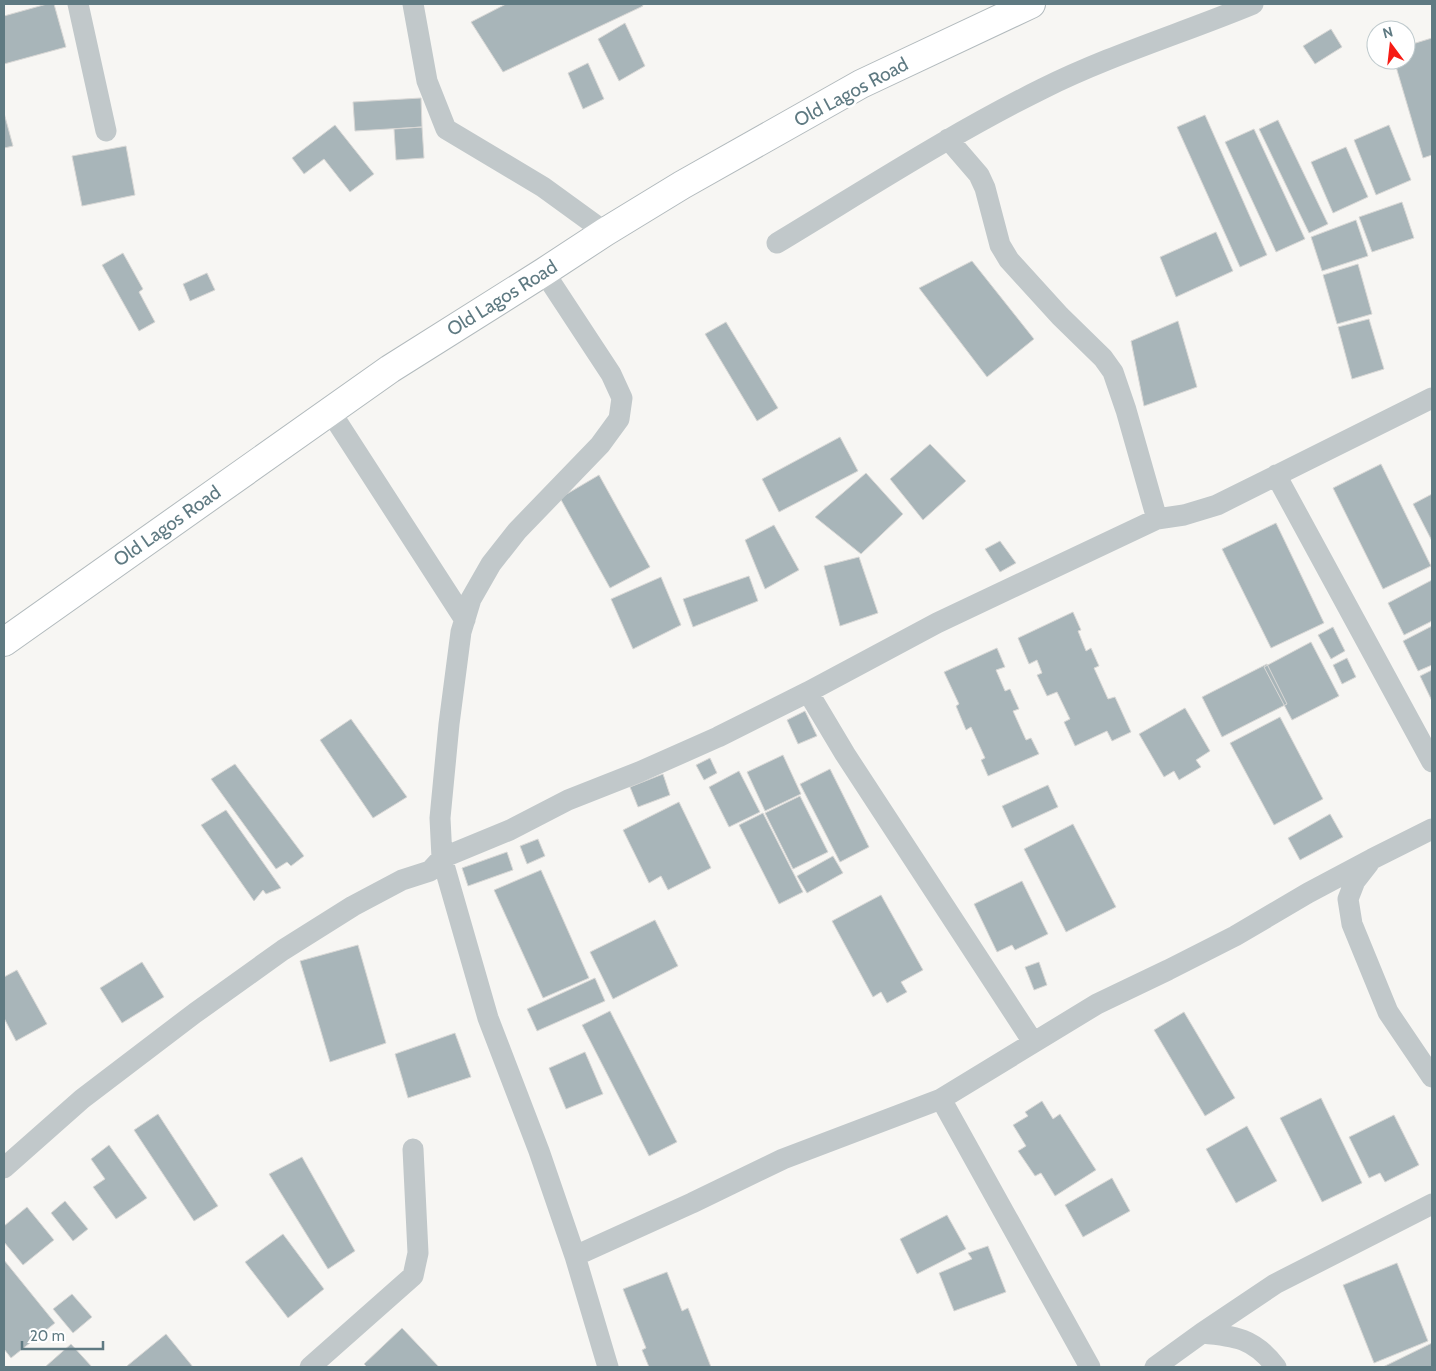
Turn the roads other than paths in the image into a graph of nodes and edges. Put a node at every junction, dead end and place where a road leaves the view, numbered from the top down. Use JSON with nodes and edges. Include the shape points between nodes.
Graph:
{"nodes":[{"id":1,"x":78,"y":4,"type":"edge"},
{"id":2,"x":412,"y":4,"type":"edge"},
{"id":3,"x":1031,"y":4,"type":"edge"},
{"id":4,"x":1253,"y":4,"type":"edge"},
{"id":5,"x":106,"y":131,"type":"dead end"},
{"id":6,"x":948,"y":139,"type":"junction"},
{"id":7,"x":605,"y":232,"type":"junction"},
{"id":8,"x":777,"y":243,"type":"dead end"},
{"id":9,"x":544,"y":272,"type":"junction"},
{"id":10,"x":1432,"y":398,"type":"edge"},
{"id":11,"x":330,"y":412,"type":"junction"},
{"id":12,"x":1276,"y":475,"type":"junction"},
{"id":13,"x":1157,"y":519,"type":"junction"},
{"id":14,"x":465,"y":620,"type":"junction"},
{"id":15,"x":4,"y":642,"type":"edge"},
{"id":16,"x":808,"y":692,"type":"junction"},
{"id":17,"x":1432,"y":762,"type":"edge"},
{"id":18,"x":1432,"y":829,"type":"edge"},
{"id":19,"x":442,"y":858,"type":"junction"},
{"id":20,"x":1372,"y":859,"type":"junction"},
{"id":21,"x":1033,"y":1042,"type":"junction"},
{"id":22,"x":1432,"y":1077,"type":"edge"},
{"id":23,"x":941,"y":1100,"type":"junction"},
{"id":24,"x":413,"y":1149,"type":"dead end"},
{"id":25,"x":4,"y":1168,"type":"edge"},
{"id":26,"x":1432,"y":1204,"type":"edge"},
{"id":27,"x":575,"y":1256,"type":"junction"},
{"id":28,"x":1202,"y":1333,"type":"junction"},
{"id":29,"x":310,"y":1367,"type":"edge"},
{"id":30,"x":608,"y":1367,"type":"edge"},
{"id":31,"x":1090,"y":1367,"type":"edge"},
{"id":32,"x":1155,"y":1367,"type":"edge"},
{"id":33,"x":1276,"y":1367,"type":"edge"}],
"edges":[{"from":1,"to":5,"type":"street"},
{"from":2,"to":7,"type":"street","via":[[427,81],[446,129],[542,188]]},
{"from":3,"to":7,"type":"main road","name":"Old Lagos Road","via":[[861,84]]},
{"from":4,"to":6,"type":"street","via":[[1110,58],[1043,88]]},
{"from":6,"to":8,"type":"street"},
{"from":6,"to":13,"type":"street","via":[[979,175],[1000,245],[1009,260],[1113,372]]},
{"from":7,"to":9,"type":"main road","name":"Old Lagos Road"},
{"from":9,"to":11,"type":"main road","name":"Old Lagos Road","via":[[390,369]]},
{"from":9,"to":14,"type":"street","via":[[611,374],[622,398],[619,419],[600,445],[517,531],[491,564],[470,599]]},
{"from":10,"to":12,"type":"street"},
{"from":11,"to":14,"type":"street"},
{"from":11,"to":15,"type":"main road","name":"Old Lagos Road"},
{"from":12,"to":13,"type":"street","via":[[1217,505]]},
{"from":12,"to":17,"type":"street"},
{"from":13,"to":16,"type":"street","via":[[938,623]]},
{"from":14,"to":19,"type":"street","via":[[449,724],[440,818]]},
{"from":16,"to":19,"type":"street","via":[[709,741],[568,800],[510,830]]},
{"from":16,"to":21,"type":"street"},
{"from":18,"to":20,"type":"street"},
{"from":19,"to":25,"type":"street","via":[[430,871],[402,880],[353,906],[283,950],[82,1099]]},
{"from":19,"to":27,"type":"street","via":[[488,1018]]},
{"from":20,"to":21,"type":"street","via":[[1235,936],[1097,1004]]},
{"from":20,"to":22,"type":"street","via":[[1355,881],[1348,899],[1352,924],[1388,1012]]},
{"from":21,"to":23,"type":"street"},
{"from":23,"to":27,"type":"street","via":[[784,1159]]},
{"from":23,"to":31,"type":"street"},
{"from":24,"to":29,"type":"street","via":[[418,1253],[413,1276]]},
{"from":26,"to":28,"type":"street","via":[[1275,1284]]},
{"from":27,"to":30,"type":"street"},
{"from":28,"to":32,"type":"street"},
{"from":28,"to":33,"type":"street","via":[[1234,1336],[1252,1343]]}]}
